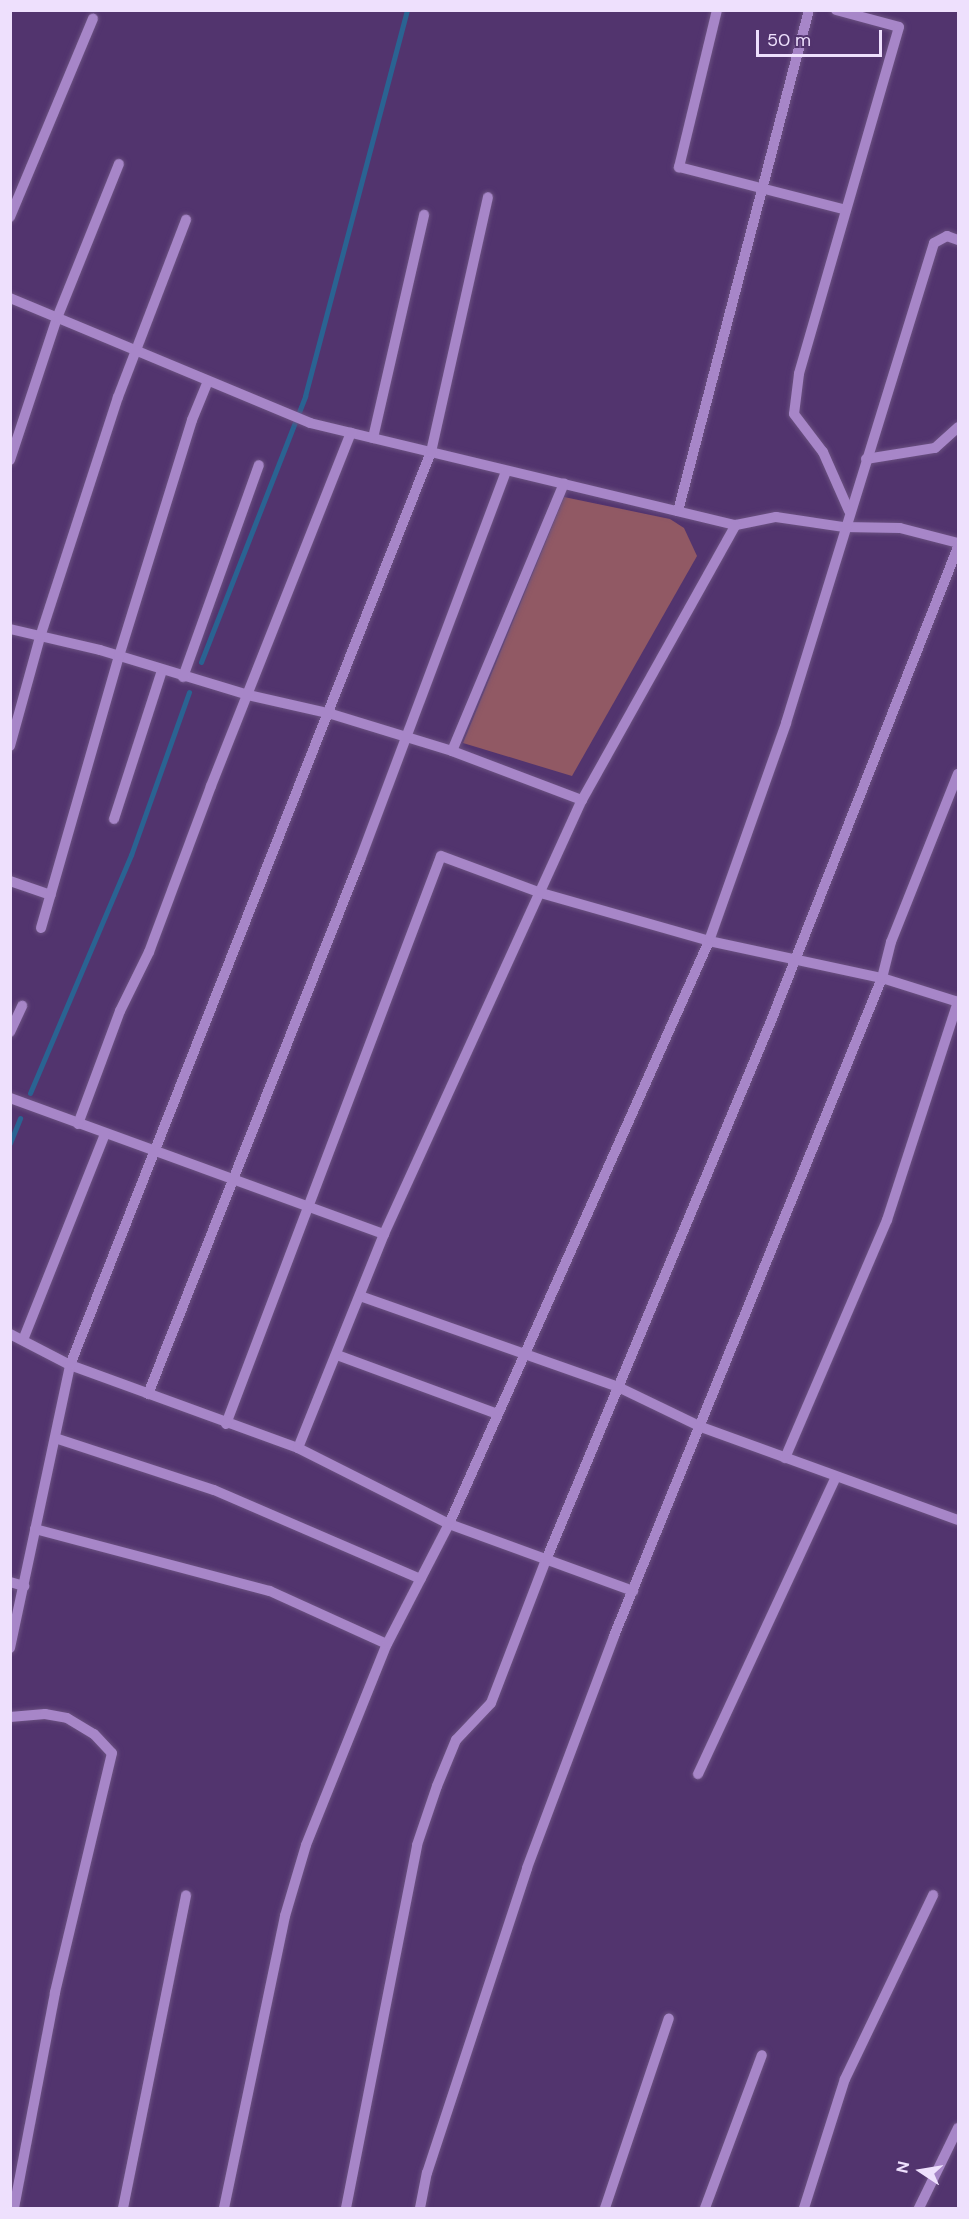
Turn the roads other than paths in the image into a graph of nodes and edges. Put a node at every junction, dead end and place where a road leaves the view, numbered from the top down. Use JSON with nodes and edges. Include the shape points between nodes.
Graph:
{"nodes":[{"id":1,"x":717,"y":10,"type":"edge"},
{"id":2,"x":809,"y":10,"type":"edge"},
{"id":3,"x":836,"y":10,"type":"edge"},
{"id":4,"x":93,"y":19,"type":"dead end"},
{"id":5,"x":119,"y":164,"type":"dead end"},
{"id":6,"x":762,"y":189,"type":"junction"},
{"id":7,"x":488,"y":197,"type":"dead end"},
{"id":8,"x":846,"y":210,"type":"junction"},
{"id":9,"x":424,"y":215,"type":"dead end"},
{"id":10,"x":10,"y":217,"type":"edge"},
{"id":11,"x":186,"y":220,"type":"dead end"},
{"id":12,"x":958,"y":240,"type":"edge"},
{"id":13,"x":10,"y":298,"type":"edge"},
{"id":14,"x":57,"y":318,"type":"junction"},
{"id":15,"x":136,"y":350,"type":"junction"},
{"id":16,"x":208,"y":381,"type":"junction"},
{"id":17,"x":958,"y":427,"type":"edge"},
{"id":18,"x":351,"y":433,"type":"junction"},
{"id":19,"x":373,"y":438,"type":"junction"},
{"id":20,"x":431,"y":452,"type":"junction"},
{"id":21,"x":866,"y":459,"type":"junction"},
{"id":22,"x":10,"y":460,"type":"edge"},
{"id":23,"x":259,"y":465,"type":"dead end"},
{"id":24,"x":506,"y":471,"type":"junction"},
{"id":25,"x":564,"y":483,"type":"junction"},
{"id":26,"x":678,"y":511,"type":"junction"},
{"id":27,"x":849,"y":511,"type":"junction"},
{"id":28,"x":736,"y":525,"type":"junction"},
{"id":29,"x":844,"y":527,"type":"junction"},
{"id":30,"x":958,"y":545,"type":"edge"},
{"id":31,"x":10,"y":629,"type":"edge"},
{"id":32,"x":40,"y":637,"type":"junction"},
{"id":33,"x":119,"y":656,"type":"junction"},
{"id":34,"x":162,"y":670,"type":"junction"},
{"id":35,"x":183,"y":677,"type":"junction"},
{"id":36,"x":248,"y":695,"type":"junction"},
{"id":37,"x":328,"y":713,"type":"junction"},
{"id":38,"x":405,"y":737,"type":"junction"},
{"id":39,"x":10,"y":746,"type":"edge"},
{"id":40,"x":452,"y":751,"type":"junction"},
{"id":41,"x":958,"y":774,"type":"edge"},
{"id":42,"x":582,"y":800,"type":"junction"},
{"id":43,"x":114,"y":819,"type":"dead end"},
{"id":44,"x":10,"y":880,"type":"edge"},
{"id":45,"x":541,"y":893,"type":"junction"},
{"id":46,"x":51,"y":895,"type":"junction"},
{"id":47,"x":41,"y":928,"type":"dead end"},
{"id":48,"x":710,"y":941,"type":"junction"},
{"id":49,"x":793,"y":959,"type":"junction"},
{"id":50,"x":882,"y":978,"type":"junction"},
{"id":51,"x":958,"y":1002,"type":"edge"},
{"id":52,"x":22,"y":1006,"type":"dead end"},
{"id":53,"x":10,"y":1032,"type":"edge"},
{"id":54,"x":10,"y":1098,"type":"edge"},
{"id":55,"x":78,"y":1124,"type":"junction"},
{"id":56,"x":105,"y":1134,"type":"junction"},
{"id":57,"x":154,"y":1153,"type":"junction"},
{"id":58,"x":230,"y":1180,"type":"junction"},
{"id":59,"x":306,"y":1207,"type":"junction"},
{"id":60,"x":384,"y":1234,"type":"junction"},
{"id":61,"x":360,"y":1296,"type":"junction"},
{"id":62,"x":10,"y":1334,"type":"edge"},
{"id":63,"x":23,"y":1340,"type":"junction"},
{"id":64,"x":338,"y":1355,"type":"junction"},
{"id":65,"x":523,"y":1355,"type":"junction"},
{"id":66,"x":70,"y":1365,"type":"junction"},
{"id":67,"x":618,"y":1387,"type":"junction"},
{"id":68,"x":148,"y":1395,"type":"junction"},
{"id":69,"x":497,"y":1414,"type":"junction"},
{"id":70,"x":226,"y":1424,"type":"junction"},
{"id":71,"x":701,"y":1427,"type":"junction"},
{"id":72,"x":55,"y":1438,"type":"junction"},
{"id":73,"x":298,"y":1448,"type":"junction"},
{"id":74,"x":785,"y":1458,"type":"junction"},
{"id":75,"x":836,"y":1477,"type":"junction"},
{"id":76,"x":958,"y":1517,"type":"edge"},
{"id":77,"x":450,"y":1524,"type":"junction"},
{"id":78,"x":35,"y":1530,"type":"junction"},
{"id":79,"x":546,"y":1560,"type":"junction"},
{"id":80,"x":421,"y":1579,"type":"junction"},
{"id":81,"x":10,"y":1582,"type":"edge"},
{"id":82,"x":24,"y":1586,"type":"junction"},
{"id":83,"x":633,"y":1591,"type":"junction"},
{"id":84,"x":387,"y":1644,"type":"junction"},
{"id":85,"x":10,"y":1648,"type":"edge"},
{"id":86,"x":10,"y":1717,"type":"edge"},
{"id":87,"x":699,"y":1774,"type":"dead end"},
{"id":88,"x":186,"y":1894,"type":"dead end"},
{"id":89,"x":933,"y":1895,"type":"dead end"},
{"id":90,"x":669,"y":2018,"type":"dead end"},
{"id":91,"x":762,"y":2055,"type":"dead end"},
{"id":92,"x":958,"y":2128,"type":"edge"},
{"id":93,"x":14,"y":2208,"type":"edge"},
{"id":94,"x":123,"y":2208,"type":"edge"},
{"id":95,"x":224,"y":2208,"type":"edge"},
{"id":96,"x":346,"y":2208,"type":"edge"},
{"id":97,"x":420,"y":2208,"type":"edge"},
{"id":98,"x":605,"y":2208,"type":"edge"},
{"id":99,"x":705,"y":2208,"type":"edge"},
{"id":100,"x":804,"y":2208,"type":"edge"},
{"id":101,"x":920,"y":2208,"type":"edge"}],
"edges":[{"from":1,"to":6,"type":"street","via":[[679,167]]},
{"from":2,"to":6,"type":"street"},
{"from":3,"to":8,"type":"street","via":[[899,27]]},
{"from":4,"to":10,"type":"street"},
{"from":5,"to":14,"type":"street"},
{"from":6,"to":8,"type":"street"},
{"from":6,"to":26,"type":"street"},
{"from":7,"to":20,"type":"street"},
{"from":8,"to":27,"type":"street","via":[[799,374],[794,414],[824,452]]},
{"from":9,"to":19,"type":"street"},
{"from":11,"to":15,"type":"street"},
{"from":12,"to":21,"type":"street","via":[[947,236],[934,243]]},
{"from":13,"to":14,"type":"street"},
{"from":14,"to":15,"type":"street"},
{"from":14,"to":22,"type":"street"},
{"from":15,"to":16,"type":"street"},
{"from":15,"to":32,"type":"street"},
{"from":16,"to":18,"type":"street","via":[[310,423]]},
{"from":16,"to":33,"type":"street","via":[[192,420]]},
{"from":17,"to":21,"type":"street","via":[[935,448]]},
{"from":18,"to":19,"type":"street"},
{"from":18,"to":36,"type":"street"},
{"from":19,"to":20,"type":"street"},
{"from":20,"to":24,"type":"street"},
{"from":20,"to":37,"type":"street"},
{"from":21,"to":27,"type":"street"},
{"from":23,"to":35,"type":"street"},
{"from":24,"to":25,"type":"street"},
{"from":24,"to":38,"type":"street"},
{"from":25,"to":26,"type":"street"},
{"from":25,"to":40,"type":"street"},
{"from":26,"to":28,"type":"street"},
{"from":27,"to":29,"type":"street"},
{"from":28,"to":29,"type":"street","via":[[776,517]]},
{"from":28,"to":42,"type":"street"},
{"from":29,"to":30,"type":"street","via":[[900,528]]},
{"from":29,"to":48,"type":"street","via":[[786,723]]},
{"from":30,"to":49,"type":"street"},
{"from":31,"to":32,"type":"street"},
{"from":32,"to":33,"type":"street"},
{"from":32,"to":39,"type":"street"},
{"from":33,"to":34,"type":"street"},
{"from":33,"to":46,"type":"street"},
{"from":34,"to":35,"type":"street"},
{"from":34,"to":43,"type":"street"},
{"from":35,"to":36,"type":"street"},
{"from":36,"to":37,"type":"street"},
{"from":36,"to":55,"type":"street"},
{"from":37,"to":38,"type":"street"},
{"from":37,"to":57,"type":"street"},
{"from":38,"to":40,"type":"street"},
{"from":38,"to":58,"type":"street","via":[[360,860]]},
{"from":40,"to":42,"type":"street"},
{"from":41,"to":50,"type":"street","via":[[891,942]]},
{"from":42,"to":45,"type":"street"},
{"from":44,"to":46,"type":"street"},
{"from":45,"to":48,"type":"street"},
{"from":45,"to":59,"type":"street","via":[[441,856]]},
{"from":45,"to":60,"type":"street"},
{"from":46,"to":47,"type":"street"},
{"from":48,"to":49,"type":"street"},
{"from":48,"to":65,"type":"street"},
{"from":49,"to":50,"type":"street"},
{"from":49,"to":67,"type":"street"},
{"from":50,"to":51,"type":"street"},
{"from":50,"to":71,"type":"street"},
{"from":51,"to":74,"type":"street","via":[[886,1220]]},
{"from":52,"to":53,"type":"street"},
{"from":54,"to":55,"type":"street"},
{"from":55,"to":56,"type":"street"},
{"from":56,"to":57,"type":"street"},
{"from":56,"to":63,"type":"street"},
{"from":57,"to":58,"type":"street"},
{"from":57,"to":66,"type":"street"},
{"from":58,"to":59,"type":"street"},
{"from":58,"to":68,"type":"street"},
{"from":59,"to":60,"type":"street"},
{"from":59,"to":70,"type":"street"},
{"from":60,"to":61,"type":"street"},
{"from":61,"to":64,"type":"street"},
{"from":61,"to":65,"type":"street"},
{"from":62,"to":63,"type":"street"},
{"from":63,"to":66,"type":"street"},
{"from":64,"to":69,"type":"street"},
{"from":64,"to":73,"type":"street"},
{"from":65,"to":67,"type":"street"},
{"from":65,"to":69,"type":"street"},
{"from":66,"to":68,"type":"street"},
{"from":66,"to":72,"type":"street"},
{"from":67,"to":71,"type":"street"},
{"from":67,"to":79,"type":"street"},
{"from":68,"to":70,"type":"street"},
{"from":69,"to":77,"type":"street"},
{"from":70,"to":73,"type":"street"},
{"from":71,"to":74,"type":"street"},
{"from":71,"to":83,"type":"street"},
{"from":72,"to":78,"type":"street"},
{"from":72,"to":80,"type":"street","via":[[214,1490]]},
{"from":73,"to":77,"type":"street"},
{"from":74,"to":75,"type":"street"},
{"from":75,"to":76,"type":"street"},
{"from":75,"to":87,"type":"street"},
{"from":77,"to":79,"type":"street"},
{"from":77,"to":80,"type":"street"},
{"from":78,"to":82,"type":"street"},
{"from":78,"to":84,"type":"street","via":[[270,1591]]},
{"from":79,"to":83,"type":"street"},
{"from":79,"to":96,"type":"street","via":[[491,1703],[456,1740],[417,1845]]},
{"from":80,"to":84,"type":"street"},
{"from":81,"to":82,"type":"street"},
{"from":82,"to":85,"type":"street"},
{"from":83,"to":97,"type":"street","via":[[527,1868],[427,2173]]},
{"from":84,"to":95,"type":"street","via":[[306,1845],[288,1906]]},
{"from":86,"to":93,"type":"street","via":[[45,1714],[67,1718],[94,1734],[112,1753],[55,1993]]},
{"from":88,"to":94,"type":"street"},
{"from":89,"to":100,"type":"street","via":[[844,2079]]},
{"from":90,"to":98,"type":"street"},
{"from":91,"to":99,"type":"street"},
{"from":92,"to":101,"type":"street"}]}
